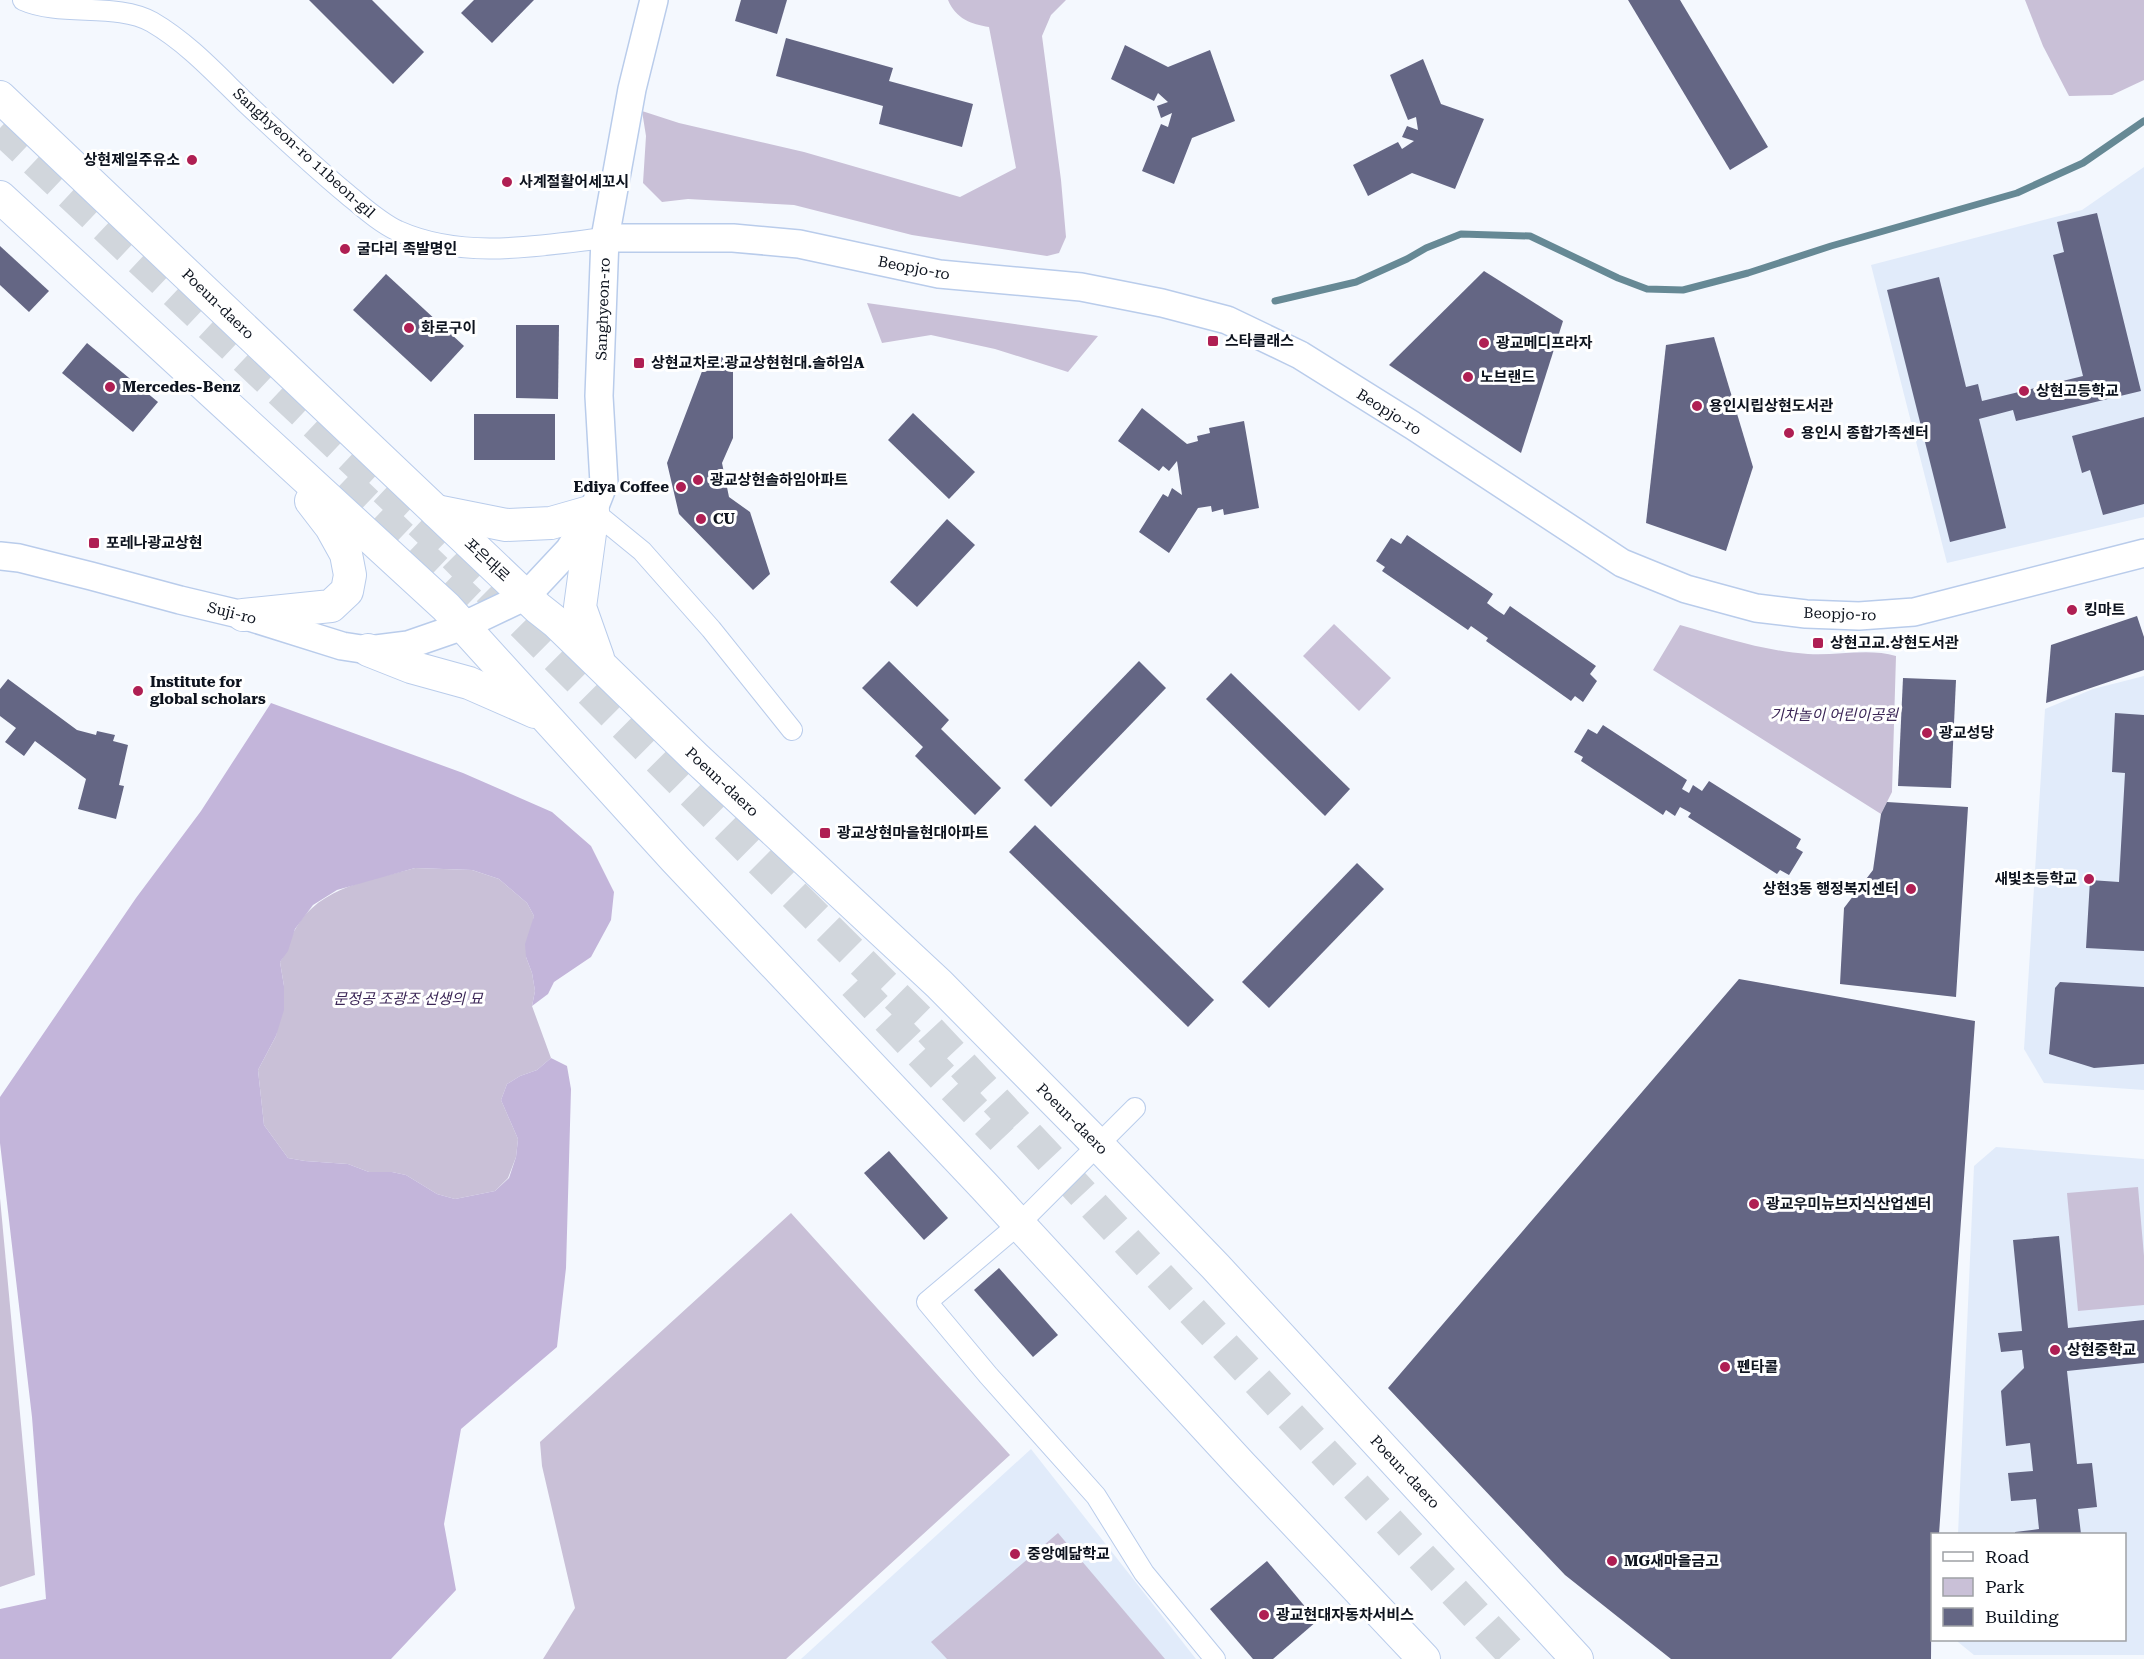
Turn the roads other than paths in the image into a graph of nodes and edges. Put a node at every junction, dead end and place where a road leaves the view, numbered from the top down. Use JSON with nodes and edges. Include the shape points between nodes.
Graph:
{"nodes":[{"id":1,"x":23,"y":0,"type":"edge"},
{"id":2,"x":654,"y":0,"type":"edge"},
{"id":3,"x":0,"y":97,"type":"edge"},
{"id":4,"x":0,"y":197,"type":"edge"},
{"id":5,"x":605,"y":238,"type":"junction"},
{"id":6,"x":289,"y":461,"type":"junction"},
{"id":7,"x":436,"y":511,"type":"junction"},
{"id":8,"x":593,"y":512,"type":"junction"},
{"id":9,"x":2144,"y":553,"type":"edge"},
{"id":10,"x":0,"y":556,"type":"edge"},
{"id":11,"x":526,"y":596,"type":"junction"},
{"id":12,"x":243,"y":615,"type":"junction"},
{"id":13,"x":463,"y":626,"type":"junction"},
{"id":14,"x":368,"y":650,"type":"junction"},
{"id":15,"x":601,"y":665,"type":"junction"},
{"id":16,"x":546,"y":717,"type":"junction"},
{"id":17,"x":792,"y":730,"type":"dead end"},
{"id":18,"x":1135,"y":1108,"type":"dead end"},
{"id":19,"x":1098,"y":1145,"type":"junction"},
{"id":20,"x":1020,"y":1224,"type":"junction"},
{"id":21,"x":1215,"y":1659,"type":"edge"},
{"id":22,"x":1424,"y":1659,"type":"edge"},
{"id":23,"x":1577,"y":1659,"type":"edge"}],
"edges":[{"from":1,"to":5,"type":"street","name":"Sanghyeon-ro 11beon-gil","via":[[48,8],[126,14],[149,20],[200,58],[329,179],[398,231],[431,242],[498,248]]},
{"from":2,"to":5,"type":"street","name":"Sanghyeon-ro","via":[[632,89]]},
{"from":3,"to":7,"type":"main road","name":"Poeun-daero"},
{"from":4,"to":6,"type":"main road"},
{"from":5,"to":8,"type":"street","name":"Sanghyeon-ro","via":[[599,396],[604,483]]},
{"from":5,"to":9,"type":"street","name":"Beopjo-ro","via":[[733,238],[798,244],[939,274],[1081,287],[1227,320],[1300,355],[1622,563],[1686,589],[1756,608],[1859,616],[1914,612]]},
{"from":6,"to":12,"type":"main road","via":[[346,554],[350,575],[347,591],[331,606]]},
{"from":6,"to":13,"type":"main road"},
{"from":7,"to":8,"type":"main road","via":[[506,525],[551,523]]},
{"from":7,"to":11,"type":"main road","name":"포은대로"},
{"from":8,"to":11,"type":"street","name":"Sanghyeon-ro","via":[[569,550]]},
{"from":8,"to":15,"type":"main road","via":[[580,607]]},
{"from":8,"to":17,"type":"street","via":[[650,560]]},
{"from":10,"to":12,"type":"street","name":"Suji-ro"},
{"from":11,"to":13,"type":"street","name":"Suji-ro"},
{"from":11,"to":15,"type":"main road","name":"포은대로"},
{"from":12,"to":14,"type":"street","name":"Suji-ro","via":[[342,646]]},
{"from":13,"to":14,"type":"street","name":"Suji-ro","via":[[408,645]]},
{"from":13,"to":16,"type":"main road"},
{"from":14,"to":16,"type":"main road","via":[[469,683]]},
{"from":15,"to":19,"type":"main road","name":"Poeun-daero","via":[[939,984]]},
{"from":16,"to":20,"type":"main road"},
{"from":18,"to":19,"type":"street"},
{"from":19,"to":20,"type":"street"},
{"from":19,"to":23,"type":"main road","name":"Poeun-daero","via":[[1215,1266]]},
{"from":20,"to":21,"type":"street","via":[[927,1302],[1096,1496],[1144,1573]]},
{"from":20,"to":22,"type":"main road"}]}
